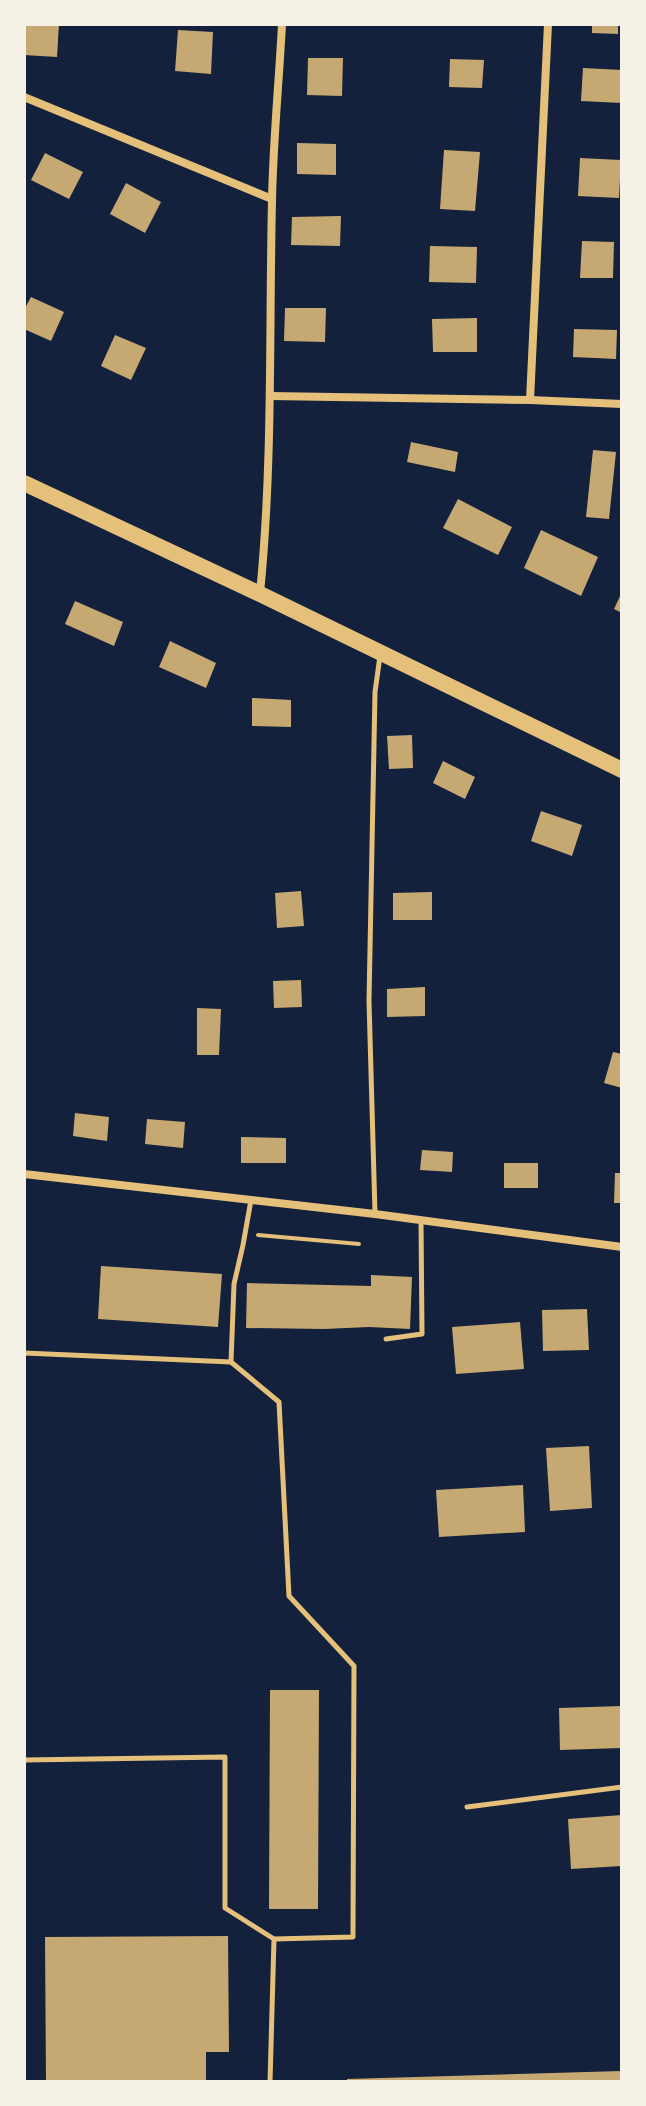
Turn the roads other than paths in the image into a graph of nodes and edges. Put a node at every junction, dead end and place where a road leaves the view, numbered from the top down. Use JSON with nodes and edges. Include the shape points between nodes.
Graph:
{"nodes":[{"id":1,"x":282,"y":24,"type":"edge"},
{"id":2,"x":548,"y":24,"type":"edge"},
{"id":3,"x":24,"y":97,"type":"edge"},
{"id":4,"x":272,"y":199,"type":"junction"},
{"id":5,"x":270,"y":396,"type":"junction"},
{"id":6,"x":530,"y":400,"type":"junction"},
{"id":7,"x":622,"y":404,"type":"edge"},
{"id":8,"x":24,"y":483,"type":"edge"},
{"id":9,"x":260,"y":594,"type":"junction"},
{"id":10,"x":381,"y":653,"type":"junction"},
{"id":11,"x":622,"y":770,"type":"edge"},
{"id":12,"x":24,"y":1174,"type":"edge"},
{"id":13,"x":251,"y":1200,"type":"junction"},
{"id":14,"x":375,"y":1214,"type":"junction"},
{"id":15,"x":421,"y":1221,"type":"junction"},
{"id":16,"x":622,"y":1247,"type":"edge"},
{"id":17,"x":386,"y":1339,"type":"dead end"},
{"id":18,"x":24,"y":1353,"type":"edge"},
{"id":19,"x":231,"y":1362,"type":"junction"},
{"id":20,"x":24,"y":1760,"type":"edge"},
{"id":21,"x":622,"y":1787,"type":"edge"},
{"id":22,"x":467,"y":1807,"type":"dead end"},
{"id":23,"x":274,"y":1939,"type":"junction"},
{"id":24,"x":270,"y":2082,"type":"edge"}],
"edges":[{"from":1,"to":4,"type":"street"},
{"from":2,"to":6,"type":"street"},
{"from":3,"to":4,"type":"street"},
{"from":4,"to":5,"type":"street"},
{"from":5,"to":6,"type":"street"},
{"from":5,"to":9,"type":"street"},
{"from":6,"to":7,"type":"street"},
{"from":8,"to":9,"type":"main road"},
{"from":9,"to":10,"type":"main road"},
{"from":10,"to":11,"type":"main road"},
{"from":10,"to":14,"type":"lane","via":[[375,692],[369,1001]]},
{"from":12,"to":13,"type":"street"},
{"from":13,"to":14,"type":"street"},
{"from":13,"to":19,"type":"lane","via":[[234,1284]]},
{"from":14,"to":15,"type":"street"},
{"from":15,"to":16,"type":"street"},
{"from":15,"to":17,"type":"lane","via":[[422,1334]]},
{"from":18,"to":19,"type":"lane"},
{"from":19,"to":23,"type":"lane","via":[[279,1402],[289,1596],[354,1666],[353,1937]]},
{"from":20,"to":23,"type":"lane","via":[[225,1757],[225,1908]]},
{"from":21,"to":22,"type":"lane"},
{"from":23,"to":24,"type":"lane"}]}
